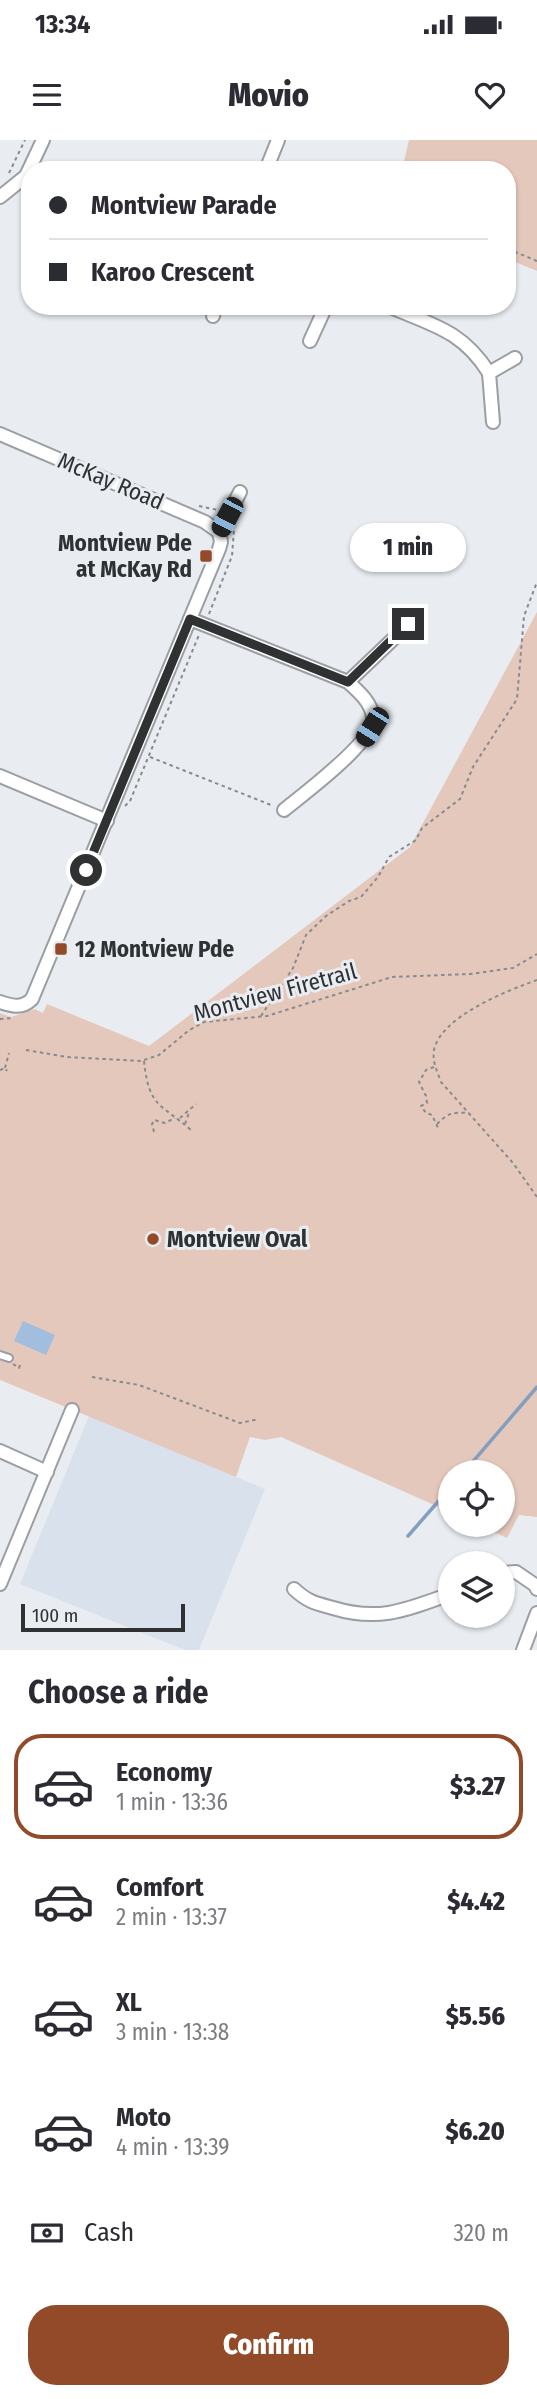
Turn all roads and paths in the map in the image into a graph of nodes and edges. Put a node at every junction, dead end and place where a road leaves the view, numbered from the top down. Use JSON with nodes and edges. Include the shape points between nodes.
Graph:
{"nodes":[{"id":1,"x":26,"y":140,"type":"edge"},
{"id":2,"x":43,"y":140,"type":"edge"},
{"id":3,"x":278,"y":140,"type":"edge"},
{"id":4,"x":33,"y":161,"type":"edge"},
{"id":5,"x":270,"y":161,"type":"edge"},
{"id":6,"x":7,"y":176,"type":"dead end"},
{"id":7,"x":21,"y":180,"type":"edge"},
{"id":8,"x":0,"y":197,"type":"edge"},
{"id":9,"x":516,"y":252,"type":"edge"},
{"id":10,"x":537,"y":261,"type":"edge"},
{"id":11,"x":322,"y":315,"type":"edge"},
{"id":12,"x":409,"y":315,"type":"edge"},
{"id":13,"x":310,"y":341,"type":"dead end"},
{"id":14,"x":515,"y":358,"type":"dead end"},
{"id":15,"x":489,"y":373,"type":"junction"},
{"id":16,"x":493,"y":422,"type":"dead end"},
{"id":17,"x":0,"y":434,"type":"edge"},
{"id":18,"x":240,"y":492,"type":"dead end"},
{"id":19,"x":219,"y":532,"type":"junction"},
{"id":20,"x":537,"y":582,"type":"edge"},
{"id":21,"x":190,"y":619,"type":"junction"},
{"id":22,"x":408,"y":624,"type":"dead end"},
{"id":23,"x":348,"y":682,"type":"junction"},
{"id":24,"x":149,"y":756,"type":"dead end"},
{"id":25,"x":0,"y":776,"type":"edge"},
{"id":26,"x":284,"y":810,"type":"joint"},
{"id":27,"x":107,"y":821,"type":"junction"},
{"id":28,"x":537,"y":954,"type":"edge"},
{"id":29,"x":537,"y":980,"type":"edge"},
{"id":30,"x":0,"y":1002,"type":"edge"},
{"id":31,"x":209,"y":1005,"type":"dead end"},
{"id":32,"x":261,"y":1016,"type":"junction"},
{"id":33,"x":18,"y":1017,"type":"dead end"},
{"id":34,"x":0,"y":1019,"type":"edge"},
{"id":35,"x":204,"y":1022,"type":"junction"},
{"id":36,"x":26,"y":1050,"type":"dead end"},
{"id":37,"x":9,"y":1052,"type":"dead end"},
{"id":38,"x":144,"y":1060,"type":"junction"},
{"id":39,"x":435,"y":1067,"type":"junction"},
{"id":40,"x":0,"y":1070,"type":"edge"},
{"id":41,"x":196,"y":1104,"type":"dead end"},
{"id":42,"x":189,"y":1113,"type":"junction"},
{"id":43,"x":469,"y":1113,"type":"junction"},
{"id":44,"x":178,"y":1118,"type":"junction"},
{"id":45,"x":436,"y":1124,"type":"junction"},
{"id":46,"x":185,"y":1125,"type":"junction"},
{"id":47,"x":439,"y":1130,"type":"dead end"},
{"id":48,"x":192,"y":1131,"type":"dead end"},
{"id":49,"x":153,"y":1132,"type":"dead end"},
{"id":50,"x":537,"y":1197,"type":"edge"},
{"id":51,"x":0,"y":1355,"type":"edge"},
{"id":52,"x":9,"y":1358,"type":"dead end"},
{"id":53,"x":92,"y":1377,"type":"dead end"},
{"id":54,"x":72,"y":1410,"type":"dead end"},
{"id":55,"x":259,"y":1419,"type":"dead end"},
{"id":56,"x":0,"y":1451,"type":"edge"},
{"id":57,"x":47,"y":1472,"type":"junction"},
{"id":58,"x":515,"y":1572,"type":"edge"},
{"id":59,"x":0,"y":1584,"type":"edge"},
{"id":60,"x":294,"y":1589,"type":"dead end"},
{"id":61,"x":537,"y":1589,"type":"edge"},
{"id":62,"x":438,"y":1598,"type":"edge"},
{"id":63,"x":537,"y":1613,"type":"edge"},
{"id":64,"x":523,"y":1650,"type":"edge"}],
"edges":[{"from":1,"to":6,"type":"path"},
{"from":2,"to":4,"type":"street"},
{"from":3,"to":5,"type":"street"},
{"from":7,"to":8,"type":"street"},
{"from":9,"to":10,"type":"path"},
{"from":11,"to":13,"type":"street"},
{"from":12,"to":15,"type":"street","via":[[458,336]]},
{"from":14,"to":15,"type":"street"},
{"from":15,"to":16,"type":"street"},
{"from":17,"to":19,"type":"street","name":"McKay Road"},
{"from":18,"to":19,"type":"street"},
{"from":19,"to":21,"type":"street","via":[[219,549]]},
{"from":20,"to":32,"type":"path","via":[[524,616],[517,699],[473,767],[460,799],[422,828],[416,840],[389,857],[361,897],[338,908],[306,935],[293,968]]},
{"from":21,"to":23,"type":"street"},
{"from":21,"to":27,"type":"street"},
{"from":22,"to":23,"type":"street"},
{"from":23,"to":26,"type":"street","via":[[368,705],[374,718],[372,727],[362,743]]},
{"from":24,"to":26,"type":"path"},
{"from":25,"to":27,"type":"street"},
{"from":27,"to":30,"type":"street","via":[[32,999],[18,1007]]},
{"from":28,"to":32,"type":"path","name":"Montview Firetrail","via":[[513,968],[392,977]]},
{"from":29,"to":39,"type":"path","via":[[474,1007],[448,1029],[434,1050]]},
{"from":31,"to":35,"type":"path"},
{"from":32,"to":35,"type":"path","name":"Montview Firetrail"},
{"from":33,"to":34,"type":"path"},
{"from":35,"to":38,"type":"path","name":"Montview Firetrail","via":[[159,1055]]},
{"from":36,"to":38,"type":"path","via":[[67,1057]]},
{"from":37,"to":40,"type":"path","via":[[6,1069]]},
{"from":38,"to":44,"type":"path","via":[[148,1088],[156,1102]]},
{"from":39,"to":43,"type":"path","via":[[441,1082]]},
{"from":39,"to":45,"type":"path","via":[[426,1070],[419,1082],[427,1103],[421,1106]]},
{"from":41,"to":42,"type":"path"},
{"from":42,"to":44,"type":"path"},
{"from":42,"to":46,"type":"path"},
{"from":43,"to":45,"type":"path","via":[[442,1116]]},
{"from":43,"to":50,"type":"path"},
{"from":44,"to":46,"type":"path"},
{"from":44,"to":49,"type":"path","via":[[165,1123],[154,1120]]},
{"from":45,"to":47,"type":"path"},
{"from":46,"to":48,"type":"path"},
{"from":51,"to":52,"type":"lane"},
{"from":53,"to":55,"type":"path","via":[[139,1385],[240,1423]]},
{"from":54,"to":57,"type":"street"},
{"from":56,"to":57,"type":"street"},
{"from":57,"to":59,"type":"street"},
{"from":58,"to":61,"type":"street"},
{"from":60,"to":62,"type":"street","via":[[306,1601],[357,1615],[389,1614]]},
{"from":63,"to":64,"type":"street"}]}
